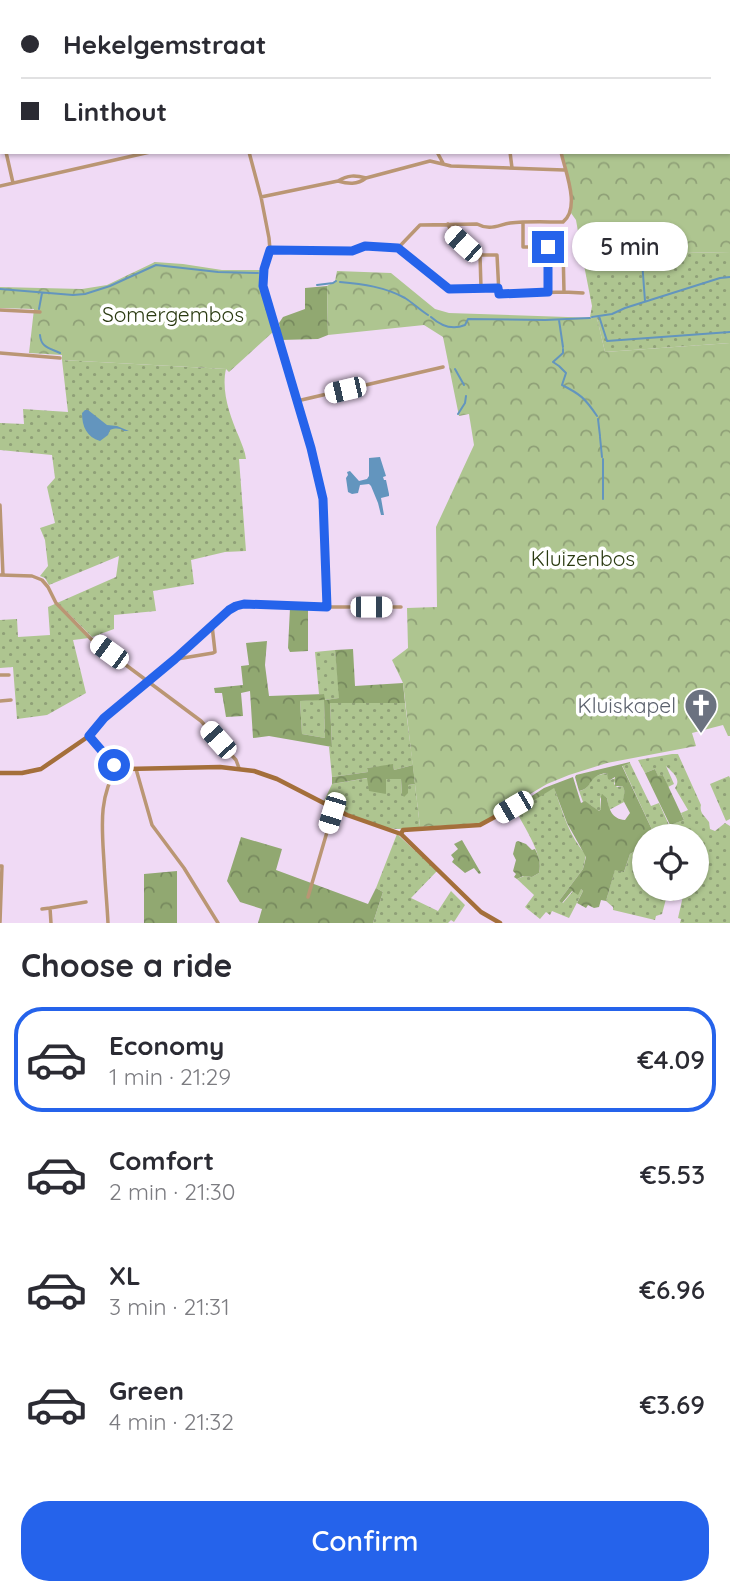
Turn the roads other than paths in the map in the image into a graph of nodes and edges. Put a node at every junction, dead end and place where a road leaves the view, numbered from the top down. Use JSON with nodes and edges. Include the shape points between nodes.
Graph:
{"nodes":[{"id":1,"x":6,"y":154,"type":"edge"},
{"id":2,"x":141,"y":154,"type":"edge"},
{"id":3,"x":250,"y":154,"type":"edge"},
{"id":4,"x":434,"y":154,"type":"edge"},
{"id":5,"x":437,"y":154,"type":"edge"},
{"id":6,"x":510,"y":154,"type":"edge"},
{"id":7,"x":561,"y":154,"type":"edge"},
{"id":8,"x":430,"y":160,"type":"junction"},
{"id":9,"x":443,"y":163,"type":"junction"},
{"id":10,"x":512,"y":168,"type":"junction"},
{"id":11,"x":564,"y":170,"type":"junction"},
{"id":12,"x":366,"y":178,"type":"junction"},
{"id":13,"x":338,"y":181,"type":"junction"},
{"id":14,"x":13,"y":183,"type":"junction"},
{"id":15,"x":0,"y":186,"type":"edge"},
{"id":16,"x":261,"y":197,"type":"junction"},
{"id":17,"x":523,"y":223,"type":"junction"},
{"id":18,"x":448,"y":224,"type":"junction"},
{"id":19,"x":548,"y":247,"type":"junction"},
{"id":20,"x":398,"y":248,"type":"junction"},
{"id":21,"x":270,"y":250,"type":"junction"},
{"id":22,"x":480,"y":255,"type":"junction"},
{"id":23,"x":481,"y":288,"type":"junction"},
{"id":24,"x":498,"y":288,"type":"junction"},
{"id":25,"x":548,"y":292,"type":"junction"},
{"id":26,"x":564,"y":292,"type":"junction"},
{"id":27,"x":583,"y":293,"type":"dead end"},
{"id":28,"x":0,"y":310,"type":"edge"},
{"id":29,"x":38,"y":312,"type":"dead end"},
{"id":30,"x":0,"y":353,"type":"edge"},
{"id":31,"x":60,"y":358,"type":"dead end"},
{"id":32,"x":443,"y":367,"type":"dead end"},
{"id":33,"x":297,"y":401,"type":"junction"},
{"id":34,"x":0,"y":505,"type":"edge"},
{"id":35,"x":1,"y":575,"type":"edge"},
{"id":36,"x":327,"y":607,"type":"junction"},
{"id":37,"x":401,"y":607,"type":"dead end"},
{"id":38,"x":212,"y":625,"type":"junction"},
{"id":39,"x":175,"y":659,"type":"junction"},
{"id":40,"x":0,"y":675,"type":"edge"},
{"id":41,"x":9,"y":675,"type":"dead end"},
{"id":42,"x":149,"y":681,"type":"junction"},
{"id":43,"x":0,"y":701,"type":"edge"},
{"id":44,"x":11,"y":701,"type":"dead end"},
{"id":45,"x":89,"y":736,"type":"junction"},
{"id":46,"x":118,"y":766,"type":"junction"},
{"id":47,"x":135,"y":768,"type":"junction"},
{"id":48,"x":239,"y":768,"type":"junction"},
{"id":49,"x":0,"y":773,"type":"edge"},
{"id":50,"x":513,"y":807,"type":"dead end"},
{"id":51,"x":334,"y":808,"type":"junction"},
{"id":52,"x":401,"y":834,"type":"junction"},
{"id":53,"x":0,"y":866,"type":"edge"},
{"id":54,"x":1,"y":876,"type":"edge"},
{"id":55,"x":308,"y":897,"type":"dead end"},
{"id":56,"x":86,"y":902,"type":"dead end"},
{"id":57,"x":0,"y":907,"type":"edge"},
{"id":58,"x":50,"y":908,"type":"junction"},
{"id":59,"x":42,"y":909,"type":"dead end"},
{"id":60,"x":0,"y":922,"type":"edge"},
{"id":61,"x":51,"y":923,"type":"edge"},
{"id":62,"x":108,"y":923,"type":"edge"},
{"id":63,"x":218,"y":923,"type":"edge"},
{"id":64,"x":499,"y":923,"type":"edge"}],
"edges":[{"from":1,"to":14,"type":"street"},
{"from":2,"to":14,"type":"street"},
{"from":3,"to":16,"type":"street"},
{"from":4,"to":8,"type":"street"},
{"from":5,"to":9,"type":"street"},
{"from":6,"to":10,"type":"street"},
{"from":7,"to":11,"type":"street"},
{"from":8,"to":9,"type":"street"},
{"from":8,"to":12,"type":"street"},
{"from":9,"to":10,"type":"street"},
{"from":10,"to":11,"type":"street"},
{"from":11,"to":17,"type":"street","via":[[572,197],[568,219]]},
{"from":12,"to":13,"type":"street","via":[[349,184]]},
{"from":12,"to":13,"type":"street","via":[[356,175]]},
{"from":13,"to":16,"type":"street"},
{"from":14,"to":15,"type":"street"},
{"from":16,"to":21,"type":"street"},
{"from":17,"to":18,"type":"street","via":[[500,227]]},
{"from":17,"to":19,"type":"street","via":[[523,247]]},
{"from":18,"to":20,"type":"street","via":[[420,225]]},
{"from":18,"to":22,"type":"street","via":[[451,232]]},
{"from":19,"to":25,"type":"street"},
{"from":19,"to":26,"type":"street","via":[[564,247]]},
{"from":20,"to":21,"type":"street"},
{"from":20,"to":23,"type":"street","via":[[449,289]]},
{"from":21,"to":33,"type":"street","via":[[263,286]]},
{"from":22,"to":23,"type":"street"},
{"from":22,"to":24,"type":"street","via":[[497,255]]},
{"from":23,"to":24,"type":"street"},
{"from":24,"to":25,"type":"street","via":[[499,294]]},
{"from":25,"to":26,"type":"street"},
{"from":26,"to":27,"type":"street"},
{"from":28,"to":29,"type":"street"},
{"from":30,"to":31,"type":"street"},
{"from":32,"to":33,"type":"street"},
{"from":33,"to":36,"type":"street","via":[[323,499]]},
{"from":34,"to":35,"type":"street"},
{"from":35,"to":42,"type":"street","via":[[42,580],[56,603],[91,639]]},
{"from":36,"to":37,"type":"street"},
{"from":36,"to":38,"type":"street","via":[[244,604]]},
{"from":38,"to":39,"type":"street"},
{"from":38,"to":39,"type":"street","via":[[215,652]]},
{"from":39,"to":42,"type":"street"},
{"from":40,"to":41,"type":"street"},
{"from":42,"to":45,"type":"street"},
{"from":42,"to":48,"type":"street","via":[[201,721]]},
{"from":43,"to":44,"type":"street"},
{"from":45,"to":46,"type":"street"},
{"from":45,"to":49,"type":"street","via":[[41,769]]},
{"from":46,"to":47,"type":"street"},
{"from":46,"to":62,"type":"street","via":[[106,790],[101,826]]},
{"from":47,"to":48,"type":"street"},
{"from":47,"to":63,"type":"street","via":[[152,825]]},
{"from":48,"to":51,"type":"street","via":[[277,779]]},
{"from":50,"to":52,"type":"street","via":[[480,825],[403,830]]},
{"from":51,"to":52,"type":"street"},
{"from":51,"to":55,"type":"street"},
{"from":52,"to":64,"type":"street","via":[[481,912]]},
{"from":53,"to":54,"type":"street"},
{"from":54,"to":57,"type":"street"},
{"from":56,"to":58,"type":"street"},
{"from":57,"to":60,"type":"street"},
{"from":58,"to":59,"type":"street"},
{"from":58,"to":61,"type":"street"}]}
